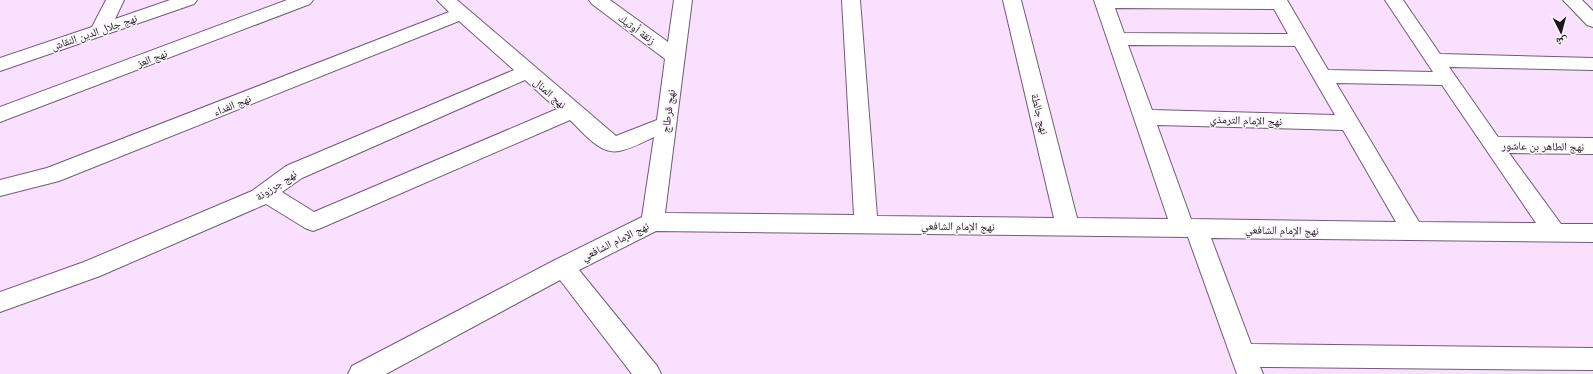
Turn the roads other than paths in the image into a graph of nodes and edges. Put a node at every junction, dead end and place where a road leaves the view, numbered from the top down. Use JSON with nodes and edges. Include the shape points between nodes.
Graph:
{"nodes":[{"id":1,"x":115,"y":0,"type":"edge"},
{"id":2,"x":304,"y":0,"type":"edge"},
{"id":3,"x":446,"y":0,"type":"edge"},
{"id":4,"x":598,"y":0,"type":"edge"},
{"id":5,"x":683,"y":0,"type":"edge"},
{"id":6,"x":851,"y":0,"type":"edge"},
{"id":7,"x":1012,"y":0,"type":"edge"},
{"id":8,"x":1394,"y":0,"type":"edge"},
{"id":9,"x":1572,"y":0,"type":"edge"},
{"id":10,"x":184,"y":1,"type":"edge"},
{"id":11,"x":1103,"y":1,"type":"edge"},
{"id":12,"x":1279,"y":2,"type":"edge"},
{"id":13,"x":461,"y":14,"type":"junction"},
{"id":14,"x":1593,"y":21,"type":"edge"},
{"id":15,"x":100,"y":30,"type":"junction"},
{"id":16,"x":1117,"y":39,"type":"junction"},
{"id":17,"x":1302,"y":40,"type":"junction"},
{"id":18,"x":676,"y":57,"type":"junction"},
{"id":19,"x":1434,"y":60,"type":"junction"},
{"id":20,"x":1593,"y":64,"type":"edge"},
{"id":21,"x":0,"y":65,"type":"edge"},
{"id":22,"x":527,"y":72,"type":"junction"},
{"id":23,"x":1322,"y":76,"type":"junction"},
{"id":24,"x":1447,"y":79,"type":"junction"},
{"id":25,"x":571,"y":111,"type":"junction"},
{"id":26,"x":0,"y":115,"type":"edge"},
{"id":27,"x":1144,"y":117,"type":"junction"},
{"id":28,"x":1348,"y":123,"type":"junction"},
{"id":29,"x":666,"y":124,"type":"junction"},
{"id":30,"x":1492,"y":145,"type":"junction"},
{"id":31,"x":1593,"y":146,"type":"edge"},
{"id":32,"x":0,"y":188,"type":"edge"},
{"id":33,"x":266,"y":192,"type":"junction"},
{"id":34,"x":654,"y":222,"type":"junction"},
{"id":35,"x":866,"y":225,"type":"junction"},
{"id":36,"x":1068,"y":228,"type":"junction"},
{"id":37,"x":1189,"y":229,"type":"junction"},
{"id":38,"x":1414,"y":231,"type":"junction"},
{"id":39,"x":1555,"y":233,"type":"junction"},
{"id":40,"x":1593,"y":233,"type":"edge"},
{"id":41,"x":563,"y":267,"type":"junction"},
{"id":42,"x":0,"y":302,"type":"edge"},
{"id":43,"x":1593,"y":358,"type":"edge"},
{"id":44,"x":1246,"y":364,"type":"edge"},
{"id":45,"x":361,"y":374,"type":"edge"},
{"id":46,"x":648,"y":374,"type":"edge"}],
"edges":[{"from":1,"to":15,"type":"street"},
{"from":2,"to":26,"type":"street","name":"نهج العز"},
{"from":3,"to":13,"type":"street","name":"نهج المنال"},
{"from":4,"to":18,"type":"street","name":"زنقة أوتيك"},
{"from":5,"to":18,"type":"street","name":"نهج قرطاج"},
{"from":6,"to":35,"type":"street"},
{"from":7,"to":36,"type":"street","name":"نهج جالطة"},
{"from":8,"to":19,"type":"street"},
{"from":9,"to":14,"type":"street"},
{"from":10,"to":15,"type":"street","name":"نهج جلال الدين النقاش"},
{"from":11,"to":12,"type":"street"},
{"from":11,"to":16,"type":"street"},
{"from":12,"to":17,"type":"street"},
{"from":13,"to":22,"type":"street","name":"نهج المنال"},
{"from":13,"to":32,"type":"street","name":"نهج الفداء","via":[[58,172]]},
{"from":15,"to":21,"type":"street","name":"نهج جلال الدين النقاش"},
{"from":16,"to":17,"type":"street"},
{"from":16,"to":27,"type":"street"},
{"from":17,"to":23,"type":"street"},
{"from":18,"to":29,"type":"street","name":"نهج قرطاج"},
{"from":19,"to":20,"type":"street"},
{"from":19,"to":24,"type":"street"},
{"from":22,"to":25,"type":"street","name":"نهج المنال"},
{"from":22,"to":33,"type":"street","name":"نهج جرزونة","via":[[294,172]]},
{"from":23,"to":24,"type":"street"},
{"from":23,"to":28,"type":"street"},
{"from":24,"to":30,"type":"street"},
{"from":25,"to":29,"type":"street","name":"نهج المنال","via":[[605,141],[613,144]]},
{"from":25,"to":33,"type":"street","via":[[312,222]]},
{"from":27,"to":28,"type":"street","name":"نهج الإمام الترمذي"},
{"from":27,"to":37,"type":"street"},
{"from":28,"to":38,"type":"street"},
{"from":29,"to":34,"type":"street","name":"نهج قرطاج"},
{"from":30,"to":31,"type":"street","name":"نهج الطاهر بن عاشور"},
{"from":30,"to":39,"type":"street"},
{"from":33,"to":42,"type":"street","name":"نهج جرزونة","via":[[260,197],[92,269]]},
{"from":34,"to":35,"type":"street","name":"نهج الإمام الشافعي"},
{"from":34,"to":41,"type":"street","name":"نهج الإمام الشافعي"},
{"from":35,"to":36,"type":"street","name":"نهج الإمام الشافعي"},
{"from":36,"to":37,"type":"street","name":"نهج الإمام الشافعي"},
{"from":37,"to":38,"type":"street","name":"نهج الإمام الشافعي"},
{"from":37,"to":44,"type":"street"},
{"from":38,"to":39,"type":"street","name":"نهج الإمام الشافعي"},
{"from":39,"to":40,"type":"street","name":"نهج الإمام الشافعي"},
{"from":41,"to":45,"type":"street","name":"نهج الإمام الشافعي"},
{"from":41,"to":46,"type":"street"},
{"from":43,"to":44,"type":"street"}]}
